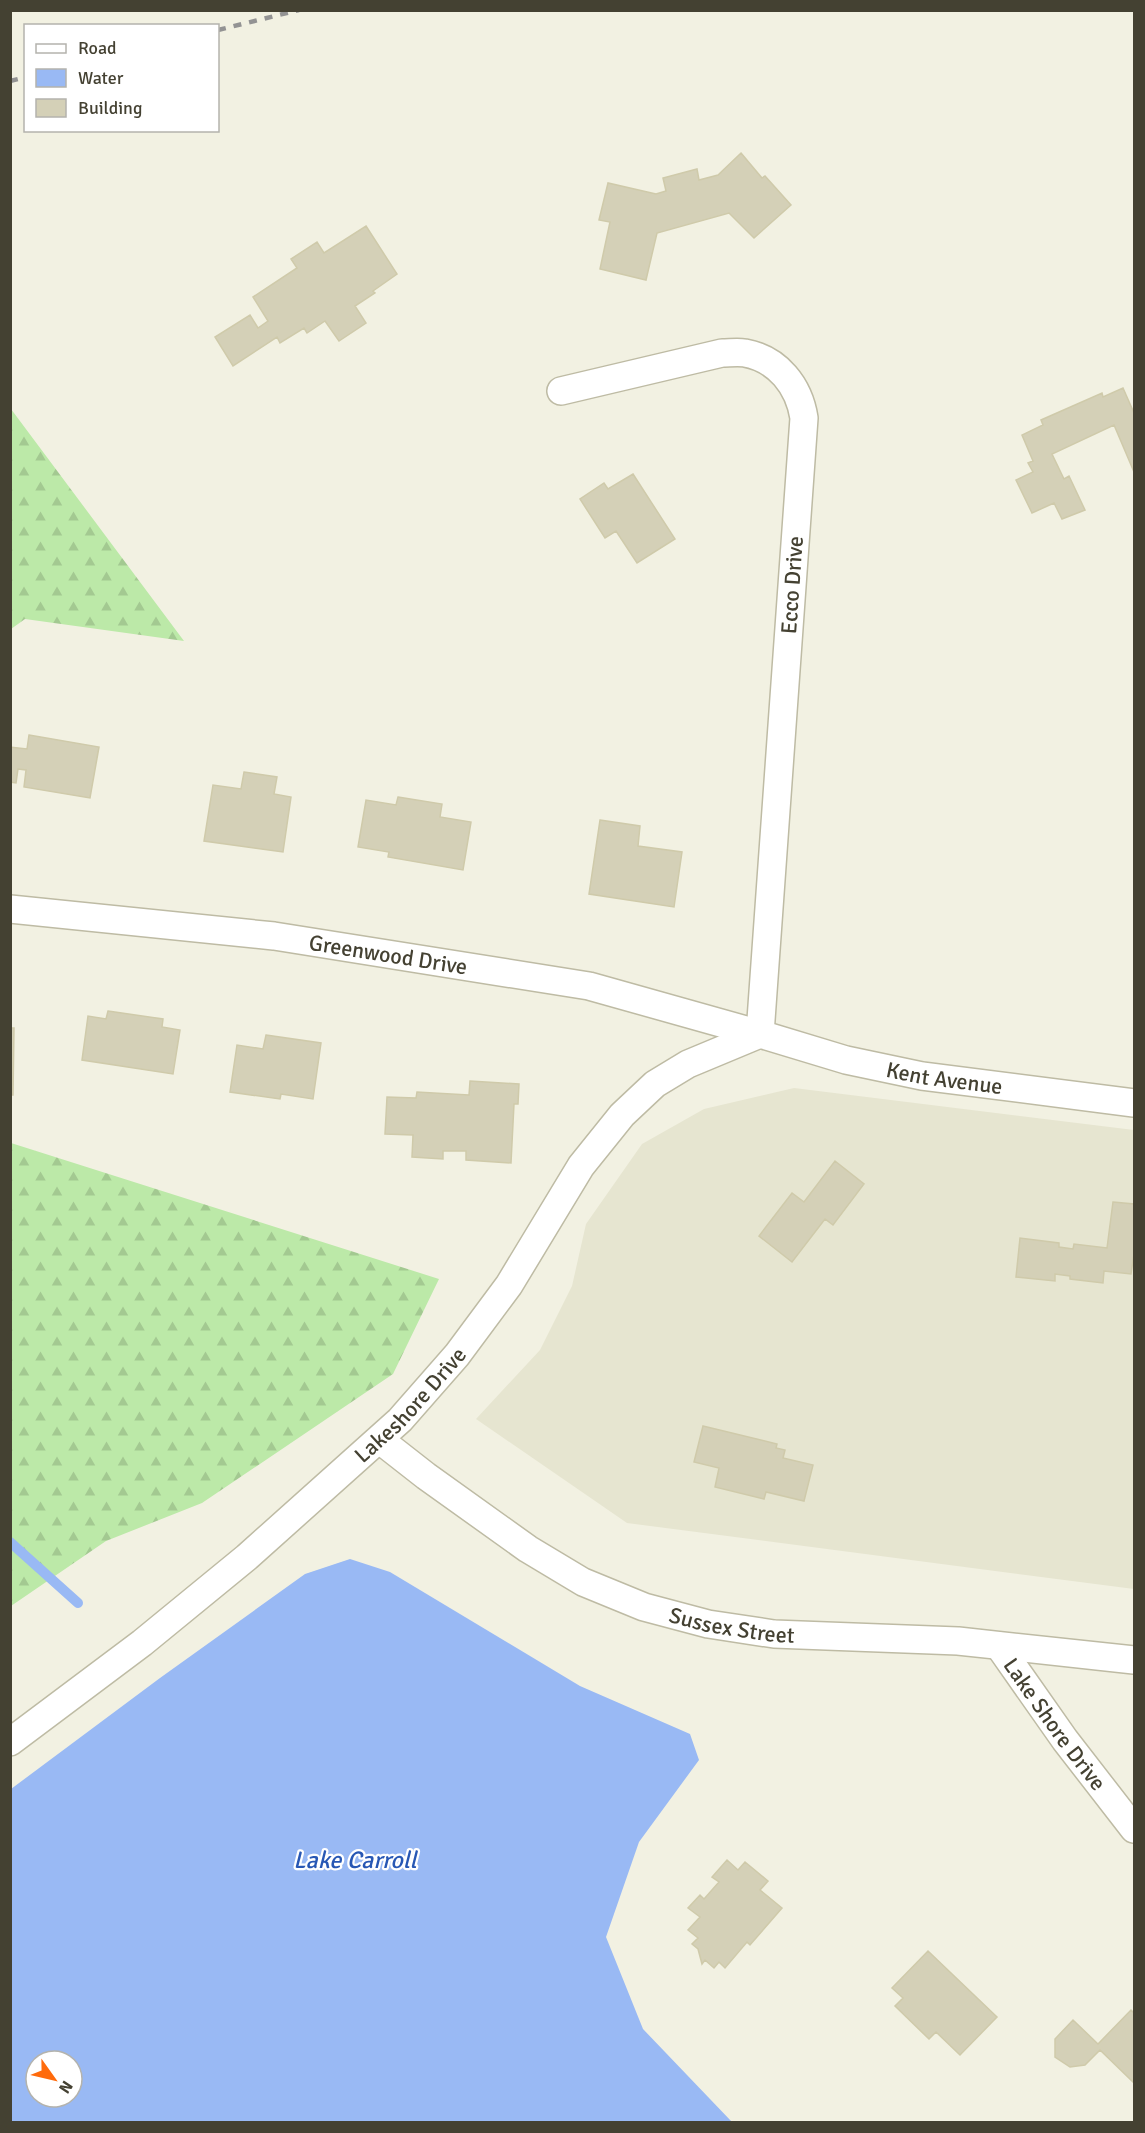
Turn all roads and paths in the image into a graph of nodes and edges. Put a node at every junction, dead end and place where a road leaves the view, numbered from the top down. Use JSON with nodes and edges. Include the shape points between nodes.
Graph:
{"nodes":[{"id":1,"x":561,"y":391,"type":"dead end"},
{"id":2,"x":10,"y":909,"type":"edge"},
{"id":3,"x":760,"y":1034,"type":"junction"},
{"id":4,"x":1134,"y":1103,"type":"edge"},
{"id":5,"x":380,"y":1440,"type":"junction"},
{"id":6,"x":999,"y":1646,"type":"junction"},
{"id":7,"x":1134,"y":1660,"type":"edge"},
{"id":8,"x":10,"y":1742,"type":"edge"},
{"id":9,"x":1134,"y":1829,"type":"edge"}],
"edges":[{"from":1,"to":3,"type":"street","name":"Ecco Drive","via":[[722,353],[745,353],[767,361],[786,375],[802,404]]},
{"from":2,"to":3,"type":"street","name":"Greenwood Drive","via":[[274,936],[589,986]]},
{"from":3,"to":4,"type":"street","name":"Kent Avenue","via":[[846,1060],[922,1076]]},
{"from":3,"to":5,"type":"street","name":"Lakeshore Drive","via":[[688,1064],[655,1084],[622,1115],[581,1166],[509,1285],[469,1339]]},
{"from":5,"to":6,"type":"street","name":"Sussex Street","via":[[528,1549],[582,1582],[644,1607],[708,1624],[774,1634]]},
{"from":5,"to":8,"type":"street","name":"Lakeshore Drive","via":[[142,1643]]},
{"from":6,"to":7,"type":"street","name":"Sussex Street"},
{"from":6,"to":9,"type":"street","name":"Lake Shore Drive"}]}
